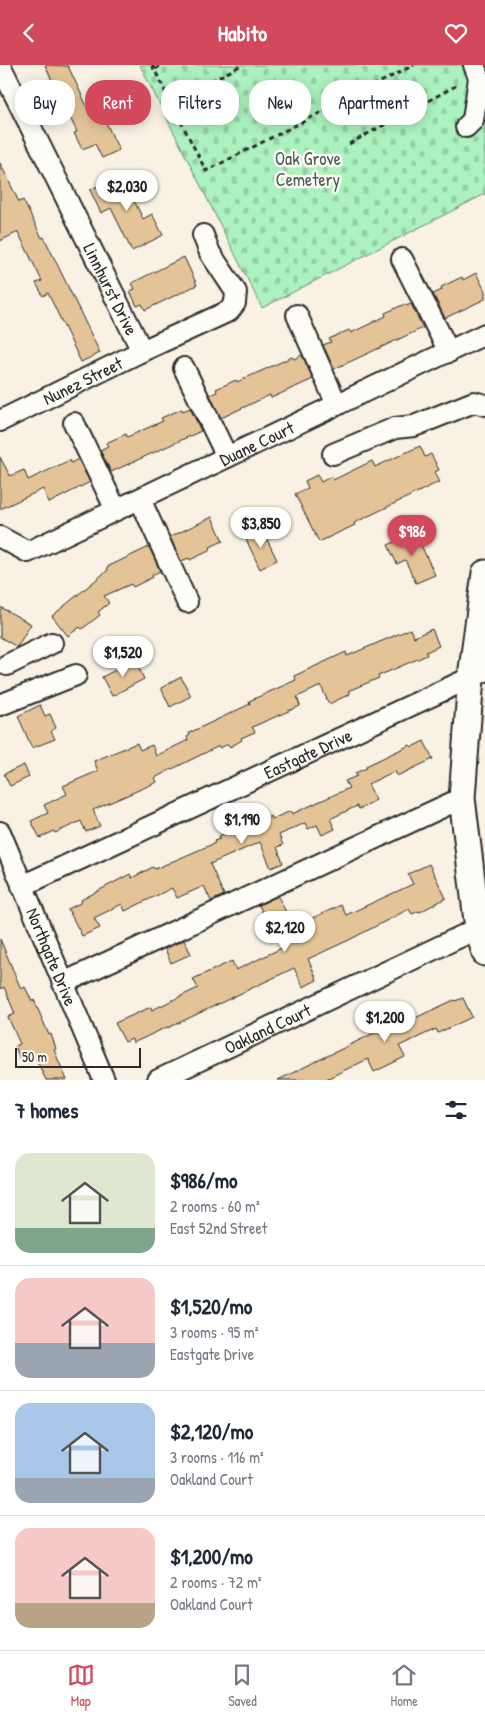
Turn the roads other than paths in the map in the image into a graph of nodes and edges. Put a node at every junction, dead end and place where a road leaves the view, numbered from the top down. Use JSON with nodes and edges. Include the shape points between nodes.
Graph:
{"nodes":[{"id":1,"x":0,"y":65,"type":"edge"},
{"id":2,"x":476,"y":70,"type":"edge"},
{"id":3,"x":466,"y":127,"type":"dead end"},
{"id":4,"x":203,"y":235,"type":"dead end"},
{"id":5,"x":402,"y":259,"type":"dead end"},
{"id":6,"x":297,"y":315,"type":"dead end"},
{"id":7,"x":485,"y":334,"type":"edge"},
{"id":8,"x":142,"y":351,"type":"junction"},
{"id":9,"x":449,"y":352,"type":"junction"},
{"id":10,"x":184,"y":369,"type":"dead end"},
{"id":11,"x":337,"y":405,"type":"junction"},
{"id":12,"x":485,"y":405,"type":"edge"},
{"id":13,"x":0,"y":421,"type":"edge"},
{"id":14,"x":74,"y":423,"type":"dead end"},
{"id":15,"x":333,"y":454,"type":"dead end"},
{"id":16,"x":227,"y":457,"type":"junction"},
{"id":17,"x":140,"y":499,"type":"junction"},
{"id":18,"x":116,"y":510,"type":"junction"},
{"id":19,"x":0,"y":537,"type":"edge"},
{"id":20,"x":485,"y":573,"type":"edge"},
{"id":21,"x":187,"y":602,"type":"dead end"},
{"id":22,"x":52,"y":643,"type":"dead end"},
{"id":23,"x":7,"y":665,"type":"dead end"},
{"id":24,"x":478,"y":674,"type":"edge"},
{"id":25,"x":76,"y":675,"type":"dead end"},
{"id":26,"x":0,"y":705,"type":"edge"},
{"id":27,"x":462,"y":798,"type":"junction"},
{"id":28,"x":0,"y":833,"type":"edge"},
{"id":29,"x":22,"y":886,"type":"junction"},
{"id":30,"x":481,"y":927,"type":"edge"},
{"id":31,"x":485,"y":953,"type":"edge"},
{"id":32,"x":63,"y":983,"type":"junction"},
{"id":33,"x":104,"y":1080,"type":"edge"},
{"id":34,"x":158,"y":1080,"type":"edge"}],
"edges":[{"from":1,"to":8,"type":"street","name":"Linnhurst Drive"},
{"from":2,"to":3,"type":"street","via":[[479,78],[473,120]]},
{"from":4,"to":8,"type":"street","name":"Nunez Street","via":[[210,253],[236,292],[235,303],[229,311]]},
{"from":5,"to":9,"type":"street"},
{"from":6,"to":11,"type":"street"},
{"from":7,"to":9,"type":"street","name":"Duane Court"},
{"from":8,"to":13,"type":"street","name":"Nunez Street"},
{"from":9,"to":11,"type":"street","name":"Duane Court"},
{"from":10,"to":16,"type":"street"},
{"from":11,"to":16,"type":"street","name":"Duane Court"},
{"from":12,"to":15,"type":"street","via":[[474,402],[414,426],[395,428]]},
{"from":14,"to":18,"type":"street"},
{"from":16,"to":17,"type":"street","name":"Duane Court"},
{"from":17,"to":18,"type":"street","name":"Duane Court"},
{"from":17,"to":21,"type":"street"},
{"from":18,"to":19,"type":"street","name":"Duane Court","via":[[28,552]]},
{"from":20,"to":24,"type":"main road"},
{"from":22,"to":23,"type":"street"},
{"from":24,"to":27,"type":"main road"},
{"from":24,"to":29,"type":"street","name":"Eastgate Drive"},
{"from":25,"to":26,"type":"street"},
{"from":27,"to":30,"type":"main road"},
{"from":27,"to":32,"type":"street"},
{"from":28,"to":29,"type":"street","name":"Northgate Drive"},
{"from":29,"to":32,"type":"street","name":"Northgate Drive"},
{"from":30,"to":31,"type":"main road"},
{"from":30,"to":34,"type":"street","name":"Oakland Court"},
{"from":32,"to":33,"type":"street","name":"Northgate Drive"}]}
